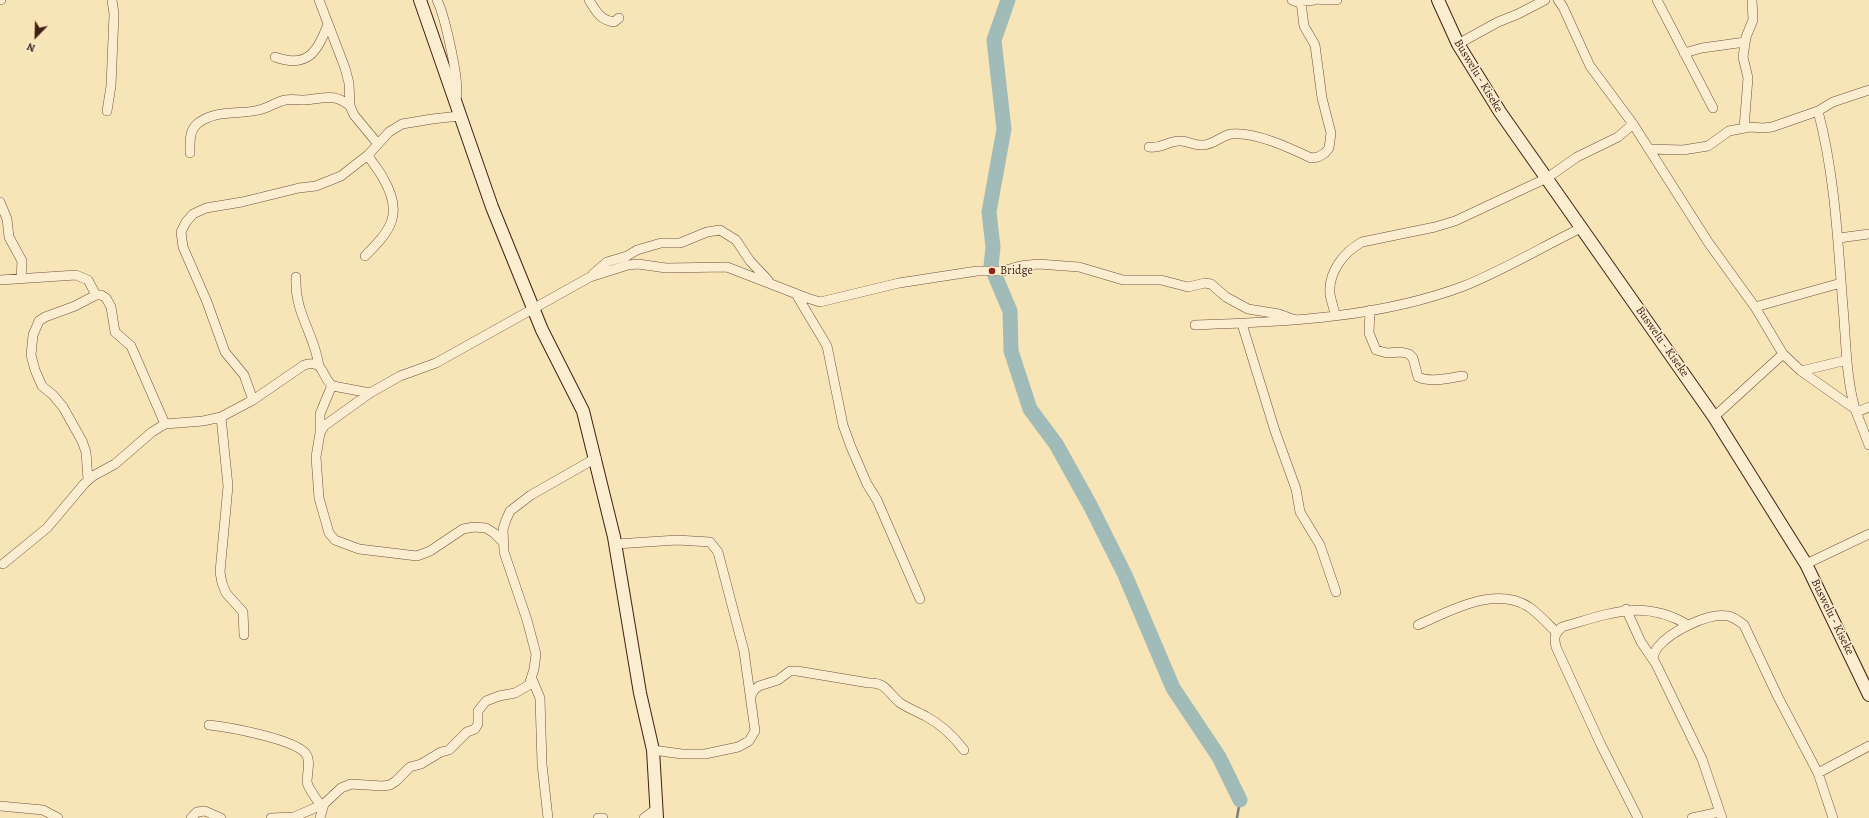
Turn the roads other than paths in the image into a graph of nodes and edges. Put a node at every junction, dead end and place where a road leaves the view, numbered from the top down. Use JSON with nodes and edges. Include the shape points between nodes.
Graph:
{"nodes":[{"id":1,"x":112,"y":0,"type":"edge"},
{"id":2,"x":320,"y":0,"type":"edge"},
{"id":3,"x":420,"y":0,"type":"edge"},
{"id":4,"x":437,"y":0,"type":"edge"},
{"id":5,"x":589,"y":0,"type":"edge"},
{"id":6,"x":1315,"y":0,"type":"edge"},
{"id":7,"x":1321,"y":0,"type":"edge"},
{"id":8,"x":1337,"y":0,"type":"edge"},
{"id":9,"x":1438,"y":0,"type":"edge"},
{"id":10,"x":1545,"y":0,"type":"edge"},
{"id":11,"x":1558,"y":0,"type":"edge"},
{"id":12,"x":1657,"y":0,"type":"edge"},
{"id":13,"x":1752,"y":0,"type":"edge"},
{"id":14,"x":1297,"y":1,"type":"edge"},
{"id":15,"x":619,"y":18,"type":"dead end"},
{"id":16,"x":328,"y":24,"type":"junction"},
{"id":17,"x":1745,"y":42,"type":"junction"},
{"id":18,"x":1458,"y":44,"type":"junction"},
{"id":19,"x":1684,"y":53,"type":"junction"},
{"id":20,"x":275,"y":57,"type":"dead end"},
{"id":21,"x":1869,"y":90,"type":"edge"},
{"id":22,"x":454,"y":102,"type":"junction"},
{"id":23,"x":350,"y":106,"type":"junction"},
{"id":24,"x":1712,"y":108,"type":"dead end"},
{"id":25,"x":107,"y":111,"type":"dead end"},
{"id":26,"x":1818,"y":111,"type":"junction"},
{"id":27,"x":459,"y":116,"type":"junction"},
{"id":28,"x":1633,"y":124,"type":"junction"},
{"id":29,"x":1744,"y":128,"type":"junction"},
{"id":30,"x":378,"y":144,"type":"junction"},
{"id":31,"x":1149,"y":147,"type":"dead end"},
{"id":32,"x":1649,"y":149,"type":"junction"},
{"id":33,"x":190,"y":153,"type":"dead end"},
{"id":34,"x":368,"y":154,"type":"junction"},
{"id":35,"x":1547,"y":178,"type":"junction"},
{"id":36,"x":0,"y":202,"type":"edge"},
{"id":37,"x":1581,"y":228,"type":"junction"},
{"id":38,"x":1869,"y":234,"type":"edge"},
{"id":39,"x":1839,"y":238,"type":"junction"},
{"id":40,"x":365,"y":256,"type":"dead end"},
{"id":41,"x":296,"y":277,"type":"dead end"},
{"id":42,"x":590,"y":277,"type":"junction"},
{"id":43,"x":21,"y":278,"type":"junction"},
{"id":44,"x":0,"y":280,"type":"edge"},
{"id":45,"x":1841,"y":282,"type":"junction"},
{"id":46,"x":774,"y":285,"type":"junction"},
{"id":47,"x":796,"y":294,"type":"junction"},
{"id":48,"x":96,"y":295,"type":"junction"},
{"id":49,"x":1755,"y":307,"type":"junction"},
{"id":50,"x":533,"y":308,"type":"junction"},
{"id":51,"x":1370,"y":310,"type":"junction"},
{"id":52,"x":1335,"y":315,"type":"junction"},
{"id":53,"x":1295,"y":320,"type":"junction"},
{"id":54,"x":1242,"y":324,"type":"junction"},
{"id":55,"x":1195,"y":325,"type":"dead end"},
{"id":56,"x":1783,"y":354,"type":"junction"},
{"id":57,"x":1847,"y":360,"type":"junction"},
{"id":58,"x":319,"y":366,"type":"junction"},
{"id":59,"x":1801,"y":371,"type":"junction"},
{"id":60,"x":1463,"y":376,"type":"dead end"},
{"id":61,"x":332,"y":385,"type":"junction"},
{"id":62,"x":370,"y":393,"type":"junction"},
{"id":63,"x":253,"y":400,"type":"junction"},
{"id":64,"x":1869,"y":406,"type":"edge"},
{"id":65,"x":1856,"y":411,"type":"junction"},
{"id":66,"x":221,"y":417,"type":"junction"},
{"id":67,"x":1714,"y":417,"type":"junction"},
{"id":68,"x":165,"y":424,"type":"junction"},
{"id":69,"x":320,"y":433,"type":"junction"},
{"id":70,"x":1869,"y":445,"type":"edge"},
{"id":71,"x":596,"y":458,"type":"junction"},
{"id":72,"x":88,"y":480,"type":"junction"},
{"id":73,"x":1869,"y":534,"type":"edge"},
{"id":74,"x":504,"y":543,"type":"junction"},
{"id":75,"x":616,"y":544,"type":"junction"},
{"id":76,"x":3,"y":564,"type":"dead end"},
{"id":77,"x":1806,"y":564,"type":"junction"},
{"id":78,"x":1336,"y":592,"type":"dead end"},
{"id":79,"x":920,"y":599,"type":"dead end"},
{"id":80,"x":1626,"y":609,"type":"junction"},
{"id":81,"x":1418,"y":625,"type":"dead end"},
{"id":82,"x":1688,"y":625,"type":"junction"},
{"id":83,"x":1556,"y":632,"type":"junction"},
{"id":84,"x":244,"y":635,"type":"dead end"},
{"id":85,"x":1653,"y":658,"type":"junction"},
{"id":86,"x":532,"y":679,"type":"junction"},
{"id":87,"x":1869,"y":695,"type":"edge"},
{"id":88,"x":751,"y":696,"type":"junction"},
{"id":89,"x":209,"y":726,"type":"dead end"},
{"id":90,"x":1869,"y":746,"type":"edge"},
{"id":91,"x":653,"y":750,"type":"junction"},
{"id":92,"x":964,"y":750,"type":"dead end"},
{"id":93,"x":1818,"y":773,"type":"junction"},
{"id":94,"x":322,"y":805,"type":"junction"},
{"id":95,"x":0,"y":806,"type":"edge"},
{"id":96,"x":656,"y":813,"type":"edge"},
{"id":97,"x":1721,"y":815,"type":"edge"},
{"id":98,"x":58,"y":818,"type":"edge"},
{"id":99,"x":191,"y":818,"type":"edge"},
{"id":100,"x":221,"y":818,"type":"edge"},
{"id":101,"x":271,"y":818,"type":"edge"},
{"id":102,"x":320,"y":818,"type":"edge"},
{"id":103,"x":548,"y":818,"type":"edge"},
{"id":104,"x":598,"y":818,"type":"edge"},
{"id":105,"x":603,"y":818,"type":"edge"},
{"id":106,"x":644,"y":818,"type":"edge"},
{"id":107,"x":1638,"y":818,"type":"edge"},
{"id":108,"x":1692,"y":818,"type":"edge"},
{"id":109,"x":1832,"y":818,"type":"edge"}],
"edges":[{"from":1,"to":25,"type":"street","via":[[114,14],[111,86]]},
{"from":2,"to":16,"type":"street"},
{"from":3,"to":22,"type":"street"},
{"from":4,"to":22,"type":"street","via":[[457,81],[458,98]]},
{"from":5,"to":15,"type":"street","via":[[599,16],[607,21],[614,22]]},
{"from":6,"to":14,"type":"street"},
{"from":7,"to":8,"type":"street"},
{"from":9,"to":18,"type":"street","name":"Buswelu - Kiseke"},
{"from":10,"to":18,"type":"street"},
{"from":11,"to":28,"type":"street","via":[[1590,66]]},
{"from":12,"to":19,"type":"street"},
{"from":13,"to":17,"type":"street","via":[[1753,20]]},
{"from":14,"to":31,"type":"street","via":[[1304,26],[1315,45],[1322,98],[1331,133],[1330,148],[1325,153],[1311,158],[1255,136],[1239,133],[1229,134],[1208,145],[1177,141],[1163,147]]},
{"from":16,"to":20,"type":"street","via":[[320,46],[308,58],[286,61]]},
{"from":16,"to":23,"type":"street","via":[[350,83]]},
{"from":17,"to":19,"type":"street"},
{"from":17,"to":29,"type":"street","via":[[1748,89]]},
{"from":18,"to":35,"type":"street","name":"Buswelu - Kiseke","via":[[1500,112]]},
{"from":19,"to":24,"type":"street"},
{"from":21,"to":26,"type":"street","via":[[1833,102]]},
{"from":22,"to":27,"type":"street"},
{"from":23,"to":30,"type":"street","via":[[354,115]]},
{"from":23,"to":33,"type":"street","via":[[337,97],[330,97],[286,100],[259,110],[221,114],[198,123],[194,128]]},
{"from":26,"to":29,"type":"street","via":[[1772,126]]},
{"from":26,"to":39,"type":"street","via":[[1826,142]]},
{"from":27,"to":30,"type":"street","via":[[402,124],[389,132]]},
{"from":27,"to":50,"type":"street"},
{"from":28,"to":32,"type":"street"},
{"from":28,"to":35,"type":"street","via":[[1618,137],[1577,157]]},
{"from":29,"to":32,"type":"street","via":[[1729,131],[1708,146],[1697,149]]},
{"from":30,"to":34,"type":"street"},
{"from":32,"to":49,"type":"street","via":[[1708,242]]},
{"from":34,"to":40,"type":"street","via":[[388,188],[393,221]]},
{"from":34,"to":63,"type":"street","via":[[341,176],[316,186],[206,208],[193,214],[181,232],[183,247],[225,352],[244,375]]},
{"from":35,"to":37,"type":"street","name":"Buswelu - Kiseke"},
{"from":35,"to":52,"type":"street","via":[[1455,221],[1362,242],[1352,248],[1336,266],[1330,285]]},
{"from":36,"to":43,"type":"street","via":[[7,220],[9,237],[22,261]]},
{"from":37,"to":51,"type":"street","via":[[1465,286],[1418,301]]},
{"from":37,"to":67,"type":"street","name":"Buswelu - Kiseke"},
{"from":38,"to":39,"type":"street"},
{"from":39,"to":45,"type":"street"},
{"from":41,"to":58,"type":"street","via":[[298,307],[311,334]]},
{"from":42,"to":46,"type":"street","via":[[638,264],[666,268],[727,267]]},
{"from":42,"to":46,"type":"street","via":[[607,262],[638,250],[661,244],[680,243],[707,232],[720,230],[736,240],[750,261]]},
{"from":42,"to":50,"type":"street"},
{"from":43,"to":44,"type":"street"},
{"from":43,"to":48,"type":"street","via":[[76,275],[88,280]]},
{"from":45,"to":49,"type":"street"},
{"from":45,"to":57,"type":"street"},
{"from":46,"to":47,"type":"street"},
{"from":47,"to":53,"type":"street","via":[[820,302],[899,283],[977,271],[1003,271],[1038,264],[1062,265],[1079,267],[1123,280],[1161,280],[1188,287],[1211,284],[1226,297],[1248,309],[1279,314]]},
{"from":47,"to":79,"type":"street","via":[[826,346],[843,425],[851,447]]},
{"from":48,"to":68,"type":"street","via":[[106,298],[115,332],[131,346]]},
{"from":48,"to":72,"type":"street","via":[[39,321],[33,335],[31,354],[42,386],[53,394],[63,407],[82,441],[86,452]]},
{"from":49,"to":56,"type":"street"},
{"from":50,"to":62,"type":"street","via":[[436,363],[400,376]]},
{"from":50,"to":71,"type":"street","via":[[580,405]]},
{"from":51,"to":52,"type":"street"},
{"from":51,"to":60,"type":"street","via":[[1369,333],[1376,350],[1409,354],[1413,358],[1418,377],[1423,379]]},
{"from":52,"to":53,"type":"street"},
{"from":53,"to":54,"type":"street"},
{"from":54,"to":55,"type":"street"},
{"from":54,"to":78,"type":"street","via":[[1296,489],[1300,512],[1320,545]]},
{"from":56,"to":59,"type":"street"},
{"from":56,"to":67,"type":"street"},
{"from":57,"to":59,"type":"street"},
{"from":57,"to":65,"type":"street","via":[[1851,396]]},
{"from":58,"to":61,"type":"street"},
{"from":58,"to":63,"type":"street","via":[[312,363],[304,365]]},
{"from":59,"to":65,"type":"street"},
{"from":61,"to":62,"type":"street"},
{"from":61,"to":69,"type":"street","via":[[320,414]]},
{"from":62,"to":69,"type":"street","via":[[330,421]]},
{"from":63,"to":66,"type":"street"},
{"from":64,"to":65,"type":"street"},
{"from":65,"to":70,"type":"street"},
{"from":66,"to":68,"type":"street"},
{"from":66,"to":84,"type":"street","via":[[228,486],[220,572],[226,593],[243,612]]},
{"from":67,"to":77,"type":"street","name":"Buswelu - Kiseke"},
{"from":68,"to":72,"type":"street","via":[[152,432],[116,464]]},
{"from":69,"to":74,"type":"street","via":[[316,457],[319,498],[329,533],[335,540],[359,549],[417,556],[430,551],[463,529],[474,527],[486,528]]},
{"from":71,"to":74,"type":"street","via":[[531,495],[510,511],[503,529]]},
{"from":71,"to":75,"type":"street"},
{"from":72,"to":76,"type":"street","via":[[47,528]]},
{"from":73,"to":77,"type":"street"},
{"from":74,"to":86,"type":"street","via":[[504,552],[533,639],[536,654]]},
{"from":75,"to":88,"type":"street","via":[[677,540],[707,541],[716,547],[744,651]]},
{"from":75,"to":91,"type":"street","via":[[640,693]]},
{"from":77,"to":87,"type":"street","name":"Buswelu - Kiseke"},
{"from":80,"to":82,"type":"street","via":[[1664,613]]},
{"from":80,"to":83,"type":"street","via":[[1562,627]]},
{"from":80,"to":85,"type":"street","via":[[1641,642]]},
{"from":81,"to":83,"type":"street","via":[[1470,602],[1491,599],[1512,601],[1527,606]]},
{"from":82,"to":85,"type":"street","via":[[1666,639],[1657,648]]},
{"from":82,"to":93,"type":"street","via":[[1708,617],[1727,616],[1737,619],[1744,625]]},
{"from":83,"to":107,"type":"street","via":[[1556,647]]},
{"from":85,"to":97,"type":"street","via":[[1702,759]]},
{"from":86,"to":94,"type":"street","via":[[524,690],[499,696],[481,705],[477,726],[449,750],[410,767],[390,784],[346,786]]},
{"from":86,"to":103,"type":"street","via":[[540,698],[542,764]]},
{"from":88,"to":91,"type":"street","via":[[755,732],[749,741],[738,747],[705,754]]},
{"from":88,"to":92,"type":"street","via":[[759,686],[778,680],[790,671],[876,683],[884,686],[900,703],[943,728]]},
{"from":89,"to":94,"type":"street","via":[[221,726],[267,736],[291,744],[304,752],[308,762],[308,785]]},
{"from":90,"to":93,"type":"street"},
{"from":91,"to":96,"type":"street"},
{"from":93,"to":109,"type":"street"},
{"from":94,"to":101,"type":"street","via":[[294,817]]},
{"from":94,"to":102,"type":"street"},
{"from":95,"to":98,"type":"street","via":[[43,810]]},
{"from":96,"to":106,"type":"street"},
{"from":97,"to":108,"type":"street"},
{"from":99,"to":100,"type":"street","via":[[197,812],[205,811]]},
{"from":104,"to":105,"type":"street"}]}
